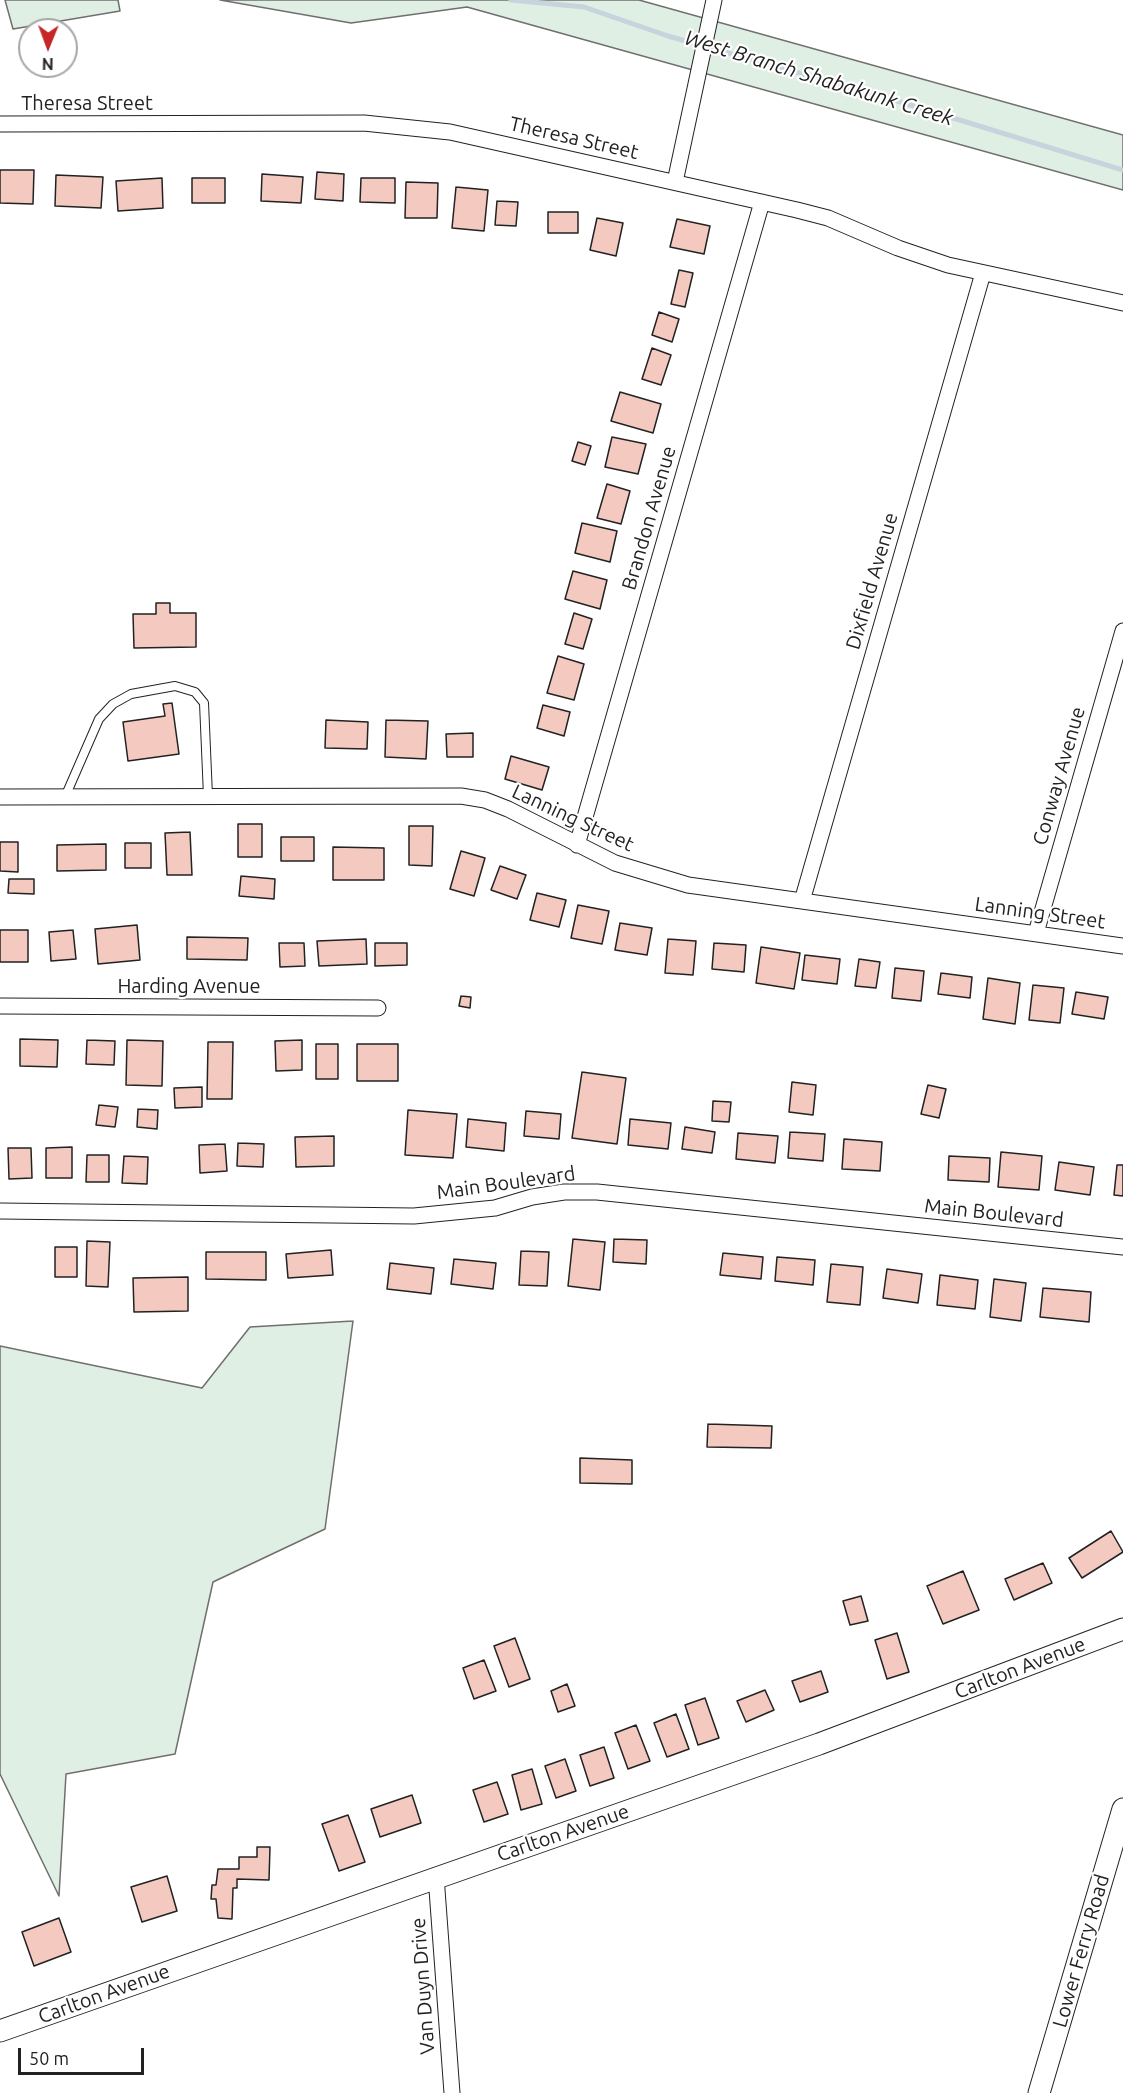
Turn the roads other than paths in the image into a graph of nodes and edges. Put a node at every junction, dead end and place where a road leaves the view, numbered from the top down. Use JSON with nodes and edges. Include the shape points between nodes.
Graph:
{"nodes":[{"id":1,"x":714,"y":2,"type":"edge"},
{"id":2,"x":0,"y":124,"type":"edge"},
{"id":3,"x":675,"y":182,"type":"junction"},
{"id":4,"x":762,"y":202,"type":"junction"},
{"id":5,"x":983,"y":273,"type":"junction"},
{"id":6,"x":1123,"y":303,"type":"edge"},
{"id":7,"x":1123,"y":630,"type":"edge"},
{"id":8,"x":1120,"y":653,"type":"edge"},
{"id":9,"x":208,"y":796,"type":"junction"},
{"id":10,"x":0,"y":797,"type":"edge"},
{"id":11,"x":64,"y":797,"type":"junction"},
{"id":12,"x":577,"y":845,"type":"junction"},
{"id":13,"x":802,"y":901,"type":"junction"},
{"id":14,"x":1036,"y":933,"type":"junction"},
{"id":15,"x":1123,"y":946,"type":"edge"},
{"id":16,"x":0,"y":1006,"type":"edge"},
{"id":17,"x":378,"y":1008,"type":"dead end"},
{"id":18,"x":0,"y":1211,"type":"edge"},
{"id":19,"x":1123,"y":1247,"type":"edge"},
{"id":20,"x":1123,"y":1629,"type":"edge"},
{"id":21,"x":1123,"y":1809,"type":"edge"},
{"id":22,"x":436,"y":1876,"type":"junction"},
{"id":23,"x":0,"y":2031,"type":"edge"},
{"id":24,"x":452,"y":2093,"type":"edge"},
{"id":25,"x":1040,"y":2093,"type":"edge"}],
"edges":[{"from":1,"to":3,"type":"street"},
{"from":2,"to":3,"type":"street","name":"Theresa Street","via":[[402,125]]},
{"from":3,"to":4,"type":"street","name":"Theresa Street"},
{"from":4,"to":5,"type":"street","name":"Theresa Street","via":[[828,218],[898,248]]},
{"from":4,"to":12,"type":"street","name":"Brandon Avenue"},
{"from":5,"to":6,"type":"street","name":"Theresa Street"},
{"from":5,"to":13,"type":"street","name":"Dixfield Avenue"},
{"from":7,"to":8,"type":"street","name":"Conway Avenue"},
{"from":8,"to":14,"type":"street","name":"Conway Avenue"},
{"from":9,"to":11,"type":"street","name":"Lanning Street"},
{"from":9,"to":11,"type":"lane","via":[[204,703],[195,692],[175,686],[131,694],[112,704],[99,719]]},
{"from":9,"to":12,"type":"street","name":"Lanning Street","via":[[461,796],[508,809]]},
{"from":10,"to":11,"type":"street","name":"Lanning Street"},
{"from":12,"to":13,"type":"street","name":"Lanning Street","via":[[651,876]]},
{"from":13,"to":14,"type":"street","name":"Lanning Street"},
{"from":14,"to":15,"type":"street","name":"Lanning Street"},
{"from":16,"to":17,"type":"street","name":"Harding Avenue"},
{"from":18,"to":19,"type":"street","name":"Main Boulevard","via":[[414,1216],[495,1208],[564,1192],[597,1192]]},
{"from":20,"to":22,"type":"street","name":"Carlton Avenue","via":[[819,1744]]},
{"from":21,"to":25,"type":"street","name":"Lower Ferry Road"},
{"from":22,"to":23,"type":"street","name":"Carlton Avenue"},
{"from":22,"to":24,"type":"street","name":"Van Duyn Drive"}]}
